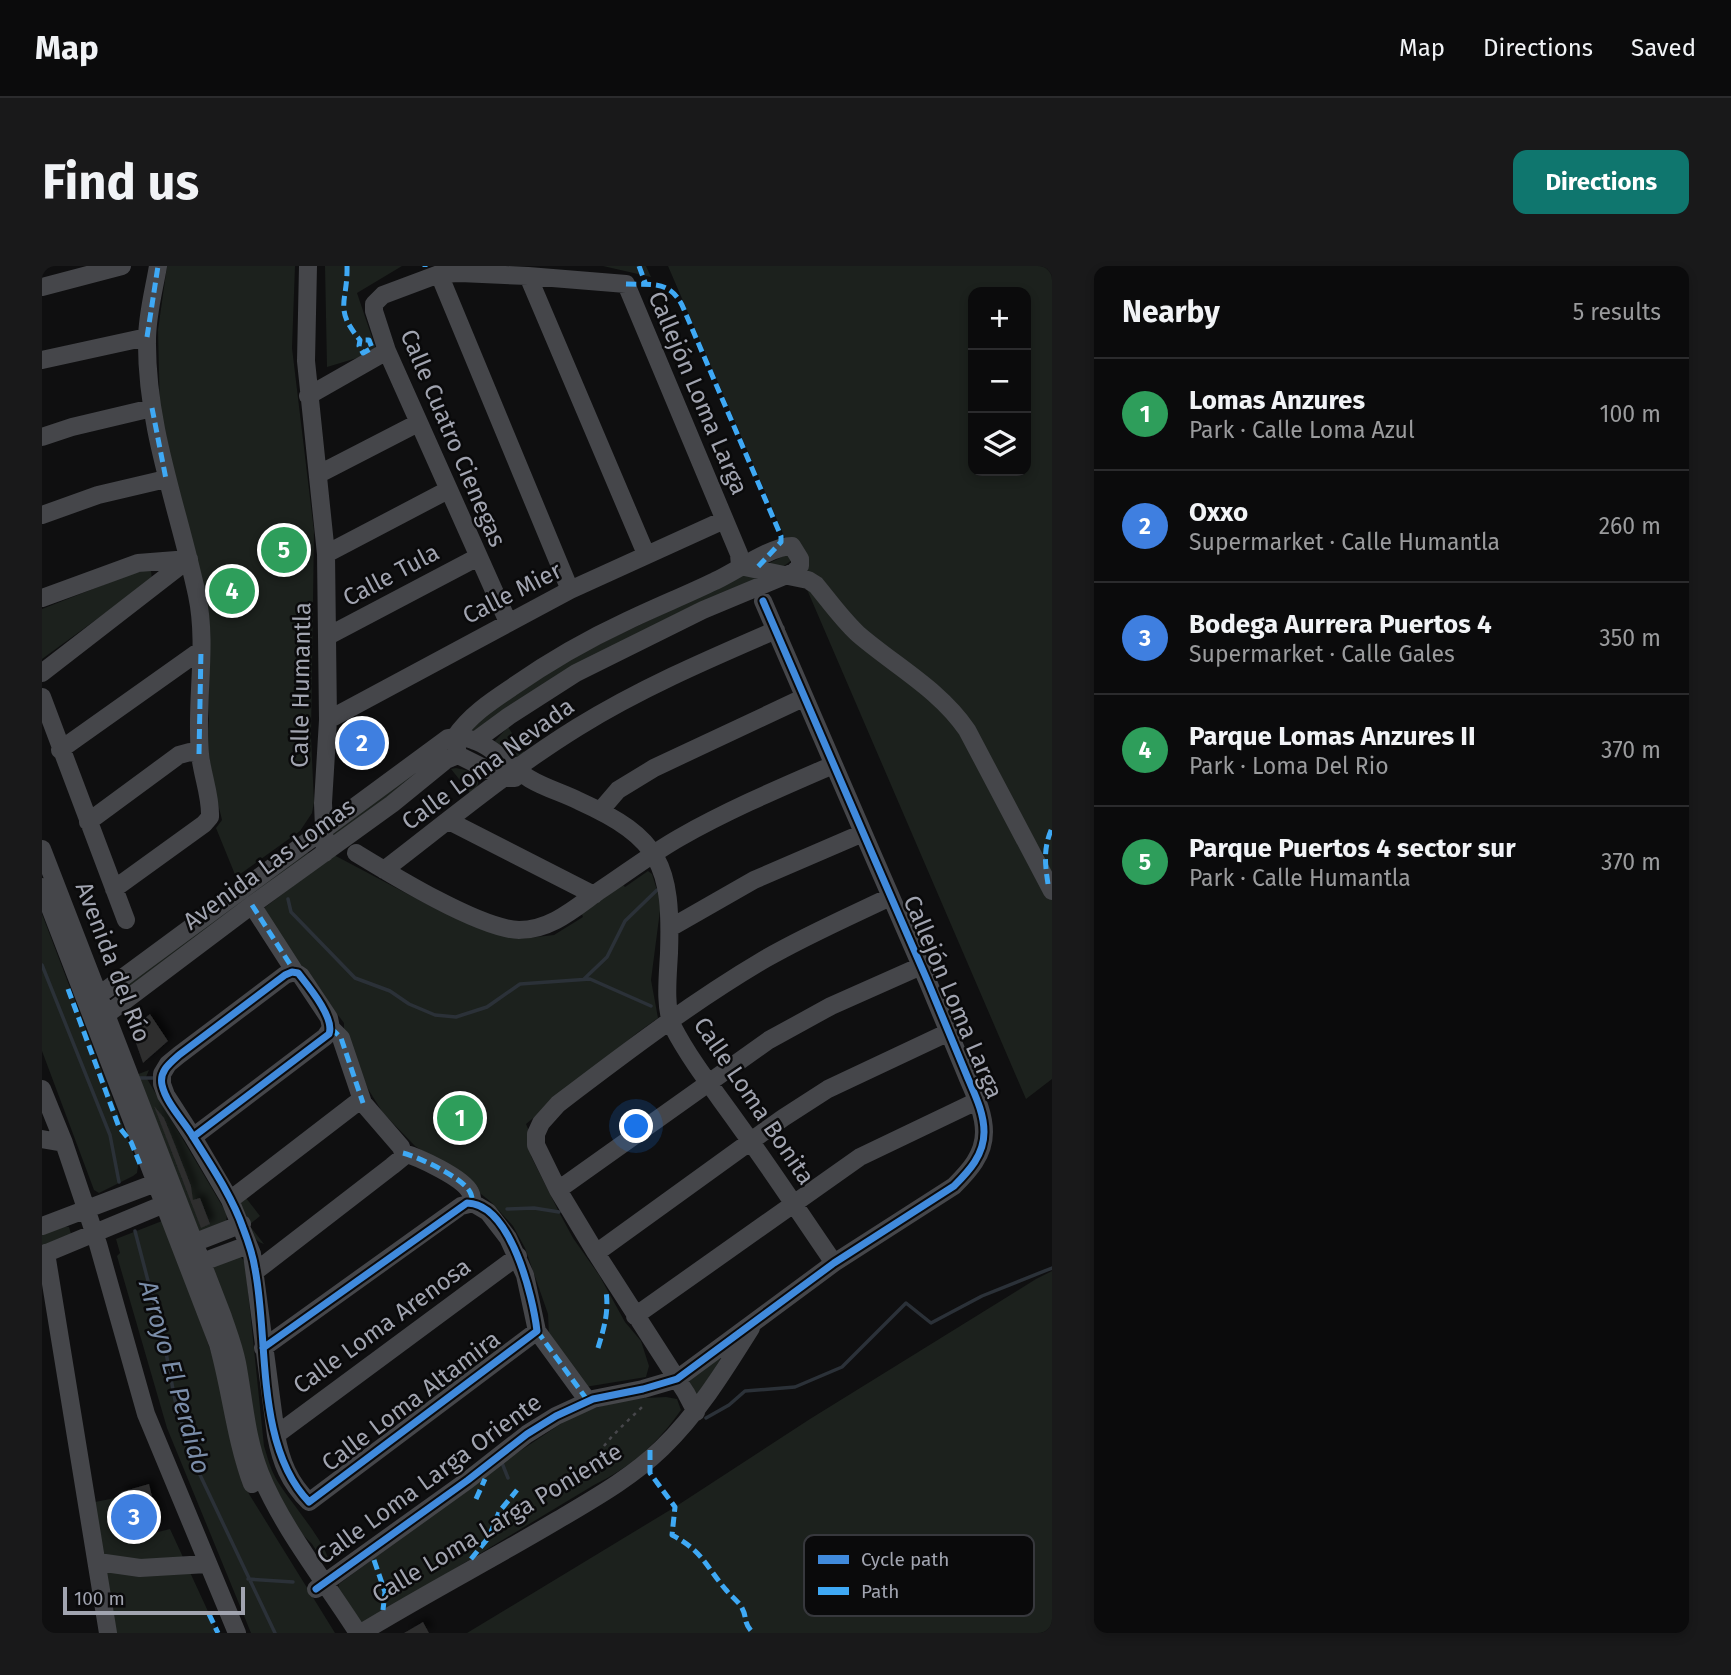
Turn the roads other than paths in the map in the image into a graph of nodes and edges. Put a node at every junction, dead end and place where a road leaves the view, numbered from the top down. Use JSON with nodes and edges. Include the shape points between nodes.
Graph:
{"nodes":[{"id":1,"x":122,"y":266,"type":"edge"},
{"id":2,"x":158,"y":266,"type":"edge"},
{"id":3,"x":308,"y":266,"type":"edge"},
{"id":4,"x":439,"y":274,"type":"junction"},
{"id":5,"x":528,"y":276,"type":"junction"},
{"id":6,"x":42,"y":287,"type":"edge"},
{"id":7,"x":147,"y":337,"type":"junction"},
{"id":8,"x":387,"y":352,"type":"junction"},
{"id":9,"x":42,"y":360,"type":"edge"},
{"id":10,"x":308,"y":397,"type":"junction"},
{"id":11,"x":152,"y":408,"type":"junction"},
{"id":12,"x":418,"y":423,"type":"junction"},
{"id":13,"x":42,"y":437,"type":"edge"},
{"id":14,"x":319,"y":474,"type":"junction"},
{"id":15,"x":166,"y":479,"type":"junction"},
{"id":16,"x":448,"y":490,"type":"junction"},
{"id":17,"x":42,"y":515,"type":"edge"},
{"id":18,"x":724,"y":520,"type":"junction"},
{"id":19,"x":326,"y":554,"type":"junction"},
{"id":20,"x":646,"y":554,"type":"junction"},
{"id":21,"x":478,"y":557,"type":"junction"},
{"id":22,"x":189,"y":559,"type":"junction"},
{"id":23,"x":740,"y":566,"type":"junction"},
{"id":24,"x":789,"y":575,"type":"junction"},
{"id":25,"x":570,"y":590,"type":"junction"},
{"id":26,"x":42,"y":598,"type":"edge"},
{"id":27,"x":763,"y":601,"type":"dead end"},
{"id":28,"x":508,"y":622,"type":"junction"},
{"id":29,"x":776,"y":630,"type":"junction"},
{"id":30,"x":328,"y":636,"type":"junction"},
{"id":31,"x":201,"y":649,"type":"junction"},
{"id":32,"x":42,"y":673,"type":"edge"},
{"id":33,"x":42,"y":697,"type":"edge"},
{"id":34,"x":803,"y":698,"type":"junction"},
{"id":35,"x":328,"y":720,"type":"junction"},
{"id":36,"x":455,"y":737,"type":"junction"},
{"id":37,"x":475,"y":741,"type":"junction"},
{"id":38,"x":60,"y":750,"type":"junction"},
{"id":39,"x":200,"y":754,"type":"junction"},
{"id":40,"x":458,"y":755,"type":"junction"},
{"id":41,"x":832,"y":765,"type":"junction"},
{"id":42,"x":517,"y":775,"type":"junction"},
{"id":43,"x":600,"y":811,"type":"junction"},
{"id":44,"x":449,"y":821,"type":"junction"},
{"id":45,"x":88,"y":822,"type":"junction"},
{"id":46,"x":323,"y":832,"type":"junction"},
{"id":47,"x":863,"y":833,"type":"junction"},
{"id":48,"x":42,"y":849,"type":"edge"},
{"id":49,"x":325,"y":853,"type":"junction"},
{"id":50,"x":356,"y":853,"type":"dead end"},
{"id":51,"x":654,"y":854,"type":"junction"},
{"id":52,"x":384,"y":870,"type":"junction"},
{"id":53,"x":42,"y":887,"type":"edge"},
{"id":54,"x":114,"y":890,"type":"junction"},
{"id":55,"x":1052,"y":891,"type":"edge"},
{"id":56,"x":594,"y":895,"type":"junction"},
{"id":57,"x":890,"y":897,"type":"junction"},
{"id":58,"x":252,"y":905,"type":"junction"},
{"id":59,"x":126,"y":920,"type":"dead end"},
{"id":60,"x":670,"y":928,"type":"junction"},
{"id":61,"x":921,"y":966,"type":"junction"},
{"id":62,"x":295,"y":972,"type":"junction"},
{"id":63,"x":93,"y":999,"type":"junction"},
{"id":64,"x":100,"y":1019,"type":"junction"},
{"id":65,"x":670,"y":1020,"type":"junction"},
{"id":66,"x":331,"y":1028,"type":"junction"},
{"id":67,"x":949,"y":1031,"type":"junction"},
{"id":68,"x":709,"y":1082,"type":"junction"},
{"id":69,"x":42,"y":1089,"type":"edge"},
{"id":70,"x":976,"y":1101,"type":"junction"},
{"id":71,"x":363,"y":1103,"type":"junction"},
{"id":72,"x":193,"y":1137,"type":"junction"},
{"id":73,"x":42,"y":1139,"type":"edge"},
{"id":74,"x":751,"y":1141,"type":"junction"},
{"id":75,"x":64,"y":1143,"type":"junction"},
{"id":76,"x":403,"y":1153,"type":"junction"},
{"id":77,"x":157,"y":1182,"type":"junction"},
{"id":78,"x":558,"y":1190,"type":"junction"},
{"id":79,"x":230,"y":1200,"type":"junction"},
{"id":80,"x":166,"y":1203,"type":"junction"},
{"id":81,"x":473,"y":1203,"type":"junction"},
{"id":82,"x":793,"y":1203,"type":"junction"},
{"id":83,"x":86,"y":1209,"type":"junction"},
{"id":84,"x":242,"y":1224,"type":"junction"},
{"id":85,"x":42,"y":1226,"type":"edge"},
{"id":86,"x":94,"y":1233,"type":"junction"},
{"id":87,"x":187,"y":1245,"type":"junction"},
{"id":88,"x":248,"y":1245,"type":"junction"},
{"id":89,"x":596,"y":1253,"type":"junction"},
{"id":90,"x":44,"y":1254,"type":"edge"},
{"id":91,"x":518,"y":1256,"type":"junction"},
{"id":92,"x":834,"y":1263,"type":"junction"},
{"id":93,"x":195,"y":1265,"type":"junction"},
{"id":94,"x":256,"y":1271,"type":"junction"},
{"id":95,"x":635,"y":1316,"type":"junction"},
{"id":96,"x":757,"y":1320,"type":"junction"},
{"id":97,"x":537,"y":1331,"type":"junction"},
{"id":98,"x":263,"y":1348,"type":"junction"},
{"id":99,"x":677,"y":1379,"type":"junction"},
{"id":100,"x":588,"y":1401,"type":"junction"},
{"id":101,"x":696,"y":1412,"type":"junction"},
{"id":102,"x":276,"y":1434,"type":"junction"},
{"id":103,"x":98,"y":1562,"type":"junction"},
{"id":104,"x":207,"y":1564,"type":"junction"},
{"id":105,"x":321,"y":1586,"type":"junction"},
{"id":106,"x":108,"y":1633,"type":"edge"},
{"id":107,"x":237,"y":1633,"type":"edge"},
{"id":108,"x":344,"y":1633,"type":"edge"},
{"id":109,"x":360,"y":1633,"type":"edge"}],
"edges":[{"from":1,"to":6,"type":"street"},
{"from":2,"to":7,"type":"street"},
{"from":3,"to":10,"type":"street","name":"Calle Humantla"},
{"from":4,"to":5,"type":"street"},
{"from":4,"to":8,"type":"street","name":"Calle Cuatro Cienegas","via":[[383,295],[374,304]]},
{"from":4,"to":25,"type":"street"},
{"from":5,"to":18,"type":"street","name":"Callejón Loma Larga","via":[[626,284]]},
{"from":5,"to":20,"type":"street"},
{"from":7,"to":9,"type":"street"},
{"from":7,"to":11,"type":"street"},
{"from":8,"to":10,"type":"street"},
{"from":8,"to":12,"type":"street","name":"Calle Cuatro Cienegas"},
{"from":10,"to":14,"type":"street","name":"Calle Humantla"},
{"from":11,"to":13,"type":"street"},
{"from":11,"to":15,"type":"street"},
{"from":12,"to":14,"type":"street"},
{"from":12,"to":16,"type":"street","name":"Calle Cuatro Cienegas"},
{"from":14,"to":19,"type":"street","name":"Calle Humantla"},
{"from":15,"to":17,"type":"street"},
{"from":15,"to":22,"type":"street"},
{"from":16,"to":19,"type":"street"},
{"from":16,"to":21,"type":"street","name":"Calle Cuatro Cienegas"},
{"from":18,"to":20,"type":"street","name":"Calle Mier"},
{"from":18,"to":23,"type":"street","name":"Callejón Loma Larga"},
{"from":19,"to":30,"type":"street","name":"Calle Humantla"},
{"from":20,"to":25,"type":"street","name":"Calle Mier"},
{"from":21,"to":28,"type":"street","name":"Calle Cuatro Cienegas"},
{"from":21,"to":30,"type":"street","name":"Calle Tula"},
{"from":22,"to":26,"type":"street","via":[[138,563]]},
{"from":22,"to":31,"type":"street","via":[[199,606]]},
{"from":22,"to":32,"type":"street"},
{"from":23,"to":24,"type":"street"},
{"from":23,"to":24,"type":"street","name":"Avenida Las Lomas","via":[[792,546],[800,566]]},
{"from":23,"to":36,"type":"street","name":"Avenida Las Lomas","via":[[555,658],[484,706]]},
{"from":24,"to":37,"type":"street","via":[[703,610],[587,667]]},
{"from":24,"to":55,"type":"street","via":[[816,585],[857,633],[955,714]]},
{"from":25,"to":28,"type":"street","name":"Calle Mier"},
{"from":27,"to":29,"type":"street","name":"Callejón Loma Larga"},
{"from":28,"to":35,"type":"street","name":"Calle Mier"},
{"from":29,"to":34,"type":"street","name":"Callejón Loma Larga"},
{"from":29,"to":42,"type":"street","name":"Calle Loma Nevada","via":[[629,698],[580,726]]},
{"from":30,"to":35,"type":"street","name":"Calle Humantla"},
{"from":31,"to":38,"type":"street"},
{"from":31,"to":39,"type":"street"},
{"from":33,"to":38,"type":"street"},
{"from":34,"to":41,"type":"street","name":"Callejón Loma Larga"},
{"from":34,"to":43,"type":"street","via":[[654,768],[618,790]]},
{"from":35,"to":46,"type":"street","name":"Calle Humantla"},
{"from":36,"to":37,"type":"street","name":"Calle Loma Bonita"},
{"from":36,"to":40,"type":"street"},
{"from":36,"to":46,"type":"street","name":"Avenida Las Lomas","via":[[436,746]]},
{"from":37,"to":42,"type":"street","name":"Calle Loma Bonita","via":[[495,751]]},
{"from":38,"to":45,"type":"street"},
{"from":39,"to":45,"type":"street","via":[[179,755]]},
{"from":39,"to":54,"type":"street","via":[[210,817]]},
{"from":40,"to":42,"type":"street","name":"Calle Loma Bonita"},
{"from":40,"to":49,"type":"street","name":"Avenida Las Lomas"},
{"from":41,"to":47,"type":"street","name":"Callejón Loma Larga"},
{"from":41,"to":51,"type":"street","via":[[736,808]]},
{"from":42,"to":43,"type":"street","name":"Calle Loma Bonita"},
{"from":42,"to":44,"type":"street","name":"Calle Loma Nevada"},
{"from":43,"to":51,"type":"street","name":"Calle Loma Bonita","via":[[634,833]]},
{"from":44,"to":52,"type":"street","name":"Calle Loma Nevada"},
{"from":44,"to":56,"type":"street"},
{"from":45,"to":54,"type":"street"},
{"from":46,"to":49,"type":"street","name":"Calle Humantla"},
{"from":46,"to":63,"type":"street","name":"Avenida Las Lomas"},
{"from":47,"to":57,"type":"street","name":"Callejón Loma Larga"},
{"from":47,"to":60,"type":"street","via":[[754,880]]},
{"from":48,"to":63,"type":"street","name":"Avenida del Río"},
{"from":49,"to":58,"type":"street","name":"Avenida Las Lomas"},
{"from":50,"to":52,"type":"street"},
{"from":51,"to":56,"type":"street"},
{"from":51,"to":60,"type":"street","name":"Calle Loma Bonita","via":[[667,888]]},
{"from":52,"to":56,"type":"street","via":[[475,917],[516,930],[552,922]]},
{"from":53,"to":63,"type":"street","name":"Avenida del Río"},
{"from":54,"to":59,"type":"street"},
{"from":57,"to":61,"type":"street","name":"Callejón Loma Larga"},
{"from":57,"to":65,"type":"street","via":[[805,937]]},
{"from":58,"to":62,"type":"street"},
{"from":58,"to":64,"type":"street","name":"Avenida Las Lomas"},
{"from":60,"to":65,"type":"street","name":"Calle Loma Bonita"},
{"from":61,"to":67,"type":"street","name":"Callejón Loma Larga"},
{"from":61,"to":68,"type":"street","via":[[798,1023]]},
{"from":62,"to":66,"type":"street","via":[[329,1018]]},
{"from":62,"to":72,"type":"street","via":[[168,1064],[162,1084]]},
{"from":63,"to":64,"type":"street","name":"Avenida del Río"},
{"from":64,"to":77,"type":"street","name":"Avenida del Río"},
{"from":65,"to":68,"type":"street","name":"Calle Loma Bonita"},
{"from":65,"to":78,"type":"street","via":[[558,1104],[541,1123],[536,1144]]},
{"from":66,"to":71,"type":"street","via":[[341,1038]]},
{"from":66,"to":72,"type":"street"},
{"from":67,"to":70,"type":"street","name":"Callejón Loma Larga"},
{"from":67,"to":74,"type":"street","via":[[828,1089]]},
{"from":68,"to":74,"type":"street","name":"Calle Loma Bonita"},
{"from":68,"to":78,"type":"street"},
{"from":69,"to":75,"type":"street"},
{"from":70,"to":82,"type":"street","via":[[860,1157]]},
{"from":70,"to":92,"type":"street","name":"Callejón Loma Larga","via":[[983,1144],[969,1171],[935,1200]]},
{"from":71,"to":76,"type":"street"},
{"from":71,"to":79,"type":"street","via":[[355,1104]]},
{"from":72,"to":79,"type":"street"},
{"from":73,"to":75,"type":"street"},
{"from":74,"to":82,"type":"street","name":"Calle Loma Bonita"},
{"from":74,"to":89,"type":"street"},
{"from":75,"to":83,"type":"street"},
{"from":76,"to":81,"type":"street","via":[[463,1184]]},
{"from":76,"to":94,"type":"street"},
{"from":77,"to":80,"type":"street","name":"Avenida del Río"},
{"from":77,"to":83,"type":"street"},
{"from":78,"to":89,"type":"street"},
{"from":79,"to":84,"type":"street"},
{"from":80,"to":86,"type":"street"},
{"from":80,"to":87,"type":"street","name":"Avenida del Río"},
{"from":81,"to":91,"type":"street","via":[[497,1222]]},
{"from":81,"to":98,"type":"street","via":[[461,1206]]},
{"from":82,"to":92,"type":"street","name":"Calle Loma Bonita"},
{"from":82,"to":95,"type":"street"},
{"from":83,"to":85,"type":"street"},
{"from":83,"to":86,"type":"street"},
{"from":84,"to":87,"type":"street"},
{"from":84,"to":88,"type":"street"},
{"from":86,"to":90,"type":"street"},
{"from":86,"to":104,"type":"street","via":[[146,1414]]},
{"from":87,"to":93,"type":"street","name":"Avenida del Río"},
{"from":88,"to":93,"type":"street"},
{"from":88,"to":94,"type":"street"},
{"from":89,"to":95,"type":"street"},
{"from":90,"to":103,"type":"street"},
{"from":91,"to":97,"type":"street"},
{"from":91,"to":102,"type":"street","name":"Calle Loma Arenosa"},
{"from":92,"to":96,"type":"street","name":"Callejón Loma Larga"},
{"from":93,"to":105,"type":"street","name":"Avenida del Río","via":[[252,1484]]},
{"from":94,"to":98,"type":"street"},
{"from":95,"to":99,"type":"street"},
{"from":96,"to":99,"type":"street","name":"Calle Loma Larga Oriente"},
{"from":96,"to":101,"type":"street","name":"Calle Loma Larga Poniente"},
{"from":97,"to":100,"type":"street"},
{"from":97,"to":102,"type":"street","name":"Calle Loma Altamira","via":[[309,1502],[287,1474]]},
{"from":98,"to":102,"type":"street"},
{"from":99,"to":100,"type":"street","name":"Calle Loma Larga Oriente"},
{"from":99,"to":101,"type":"street"},
{"from":100,"to":105,"type":"street","name":"Calle Loma Larga Oriente","via":[[527,1434]]},
{"from":101,"to":109,"type":"street","name":"Calle Loma Larga Poniente","via":[[662,1448],[607,1490]]},
{"from":103,"to":104,"type":"street","via":[[140,1568]]},
{"from":103,"to":106,"type":"street"},
{"from":104,"to":107,"type":"street"},
{"from":105,"to":108,"type":"street","name":"Avenida del Río"},
{"from":105,"to":109,"type":"street","name":"Avenida del Río"}]}
